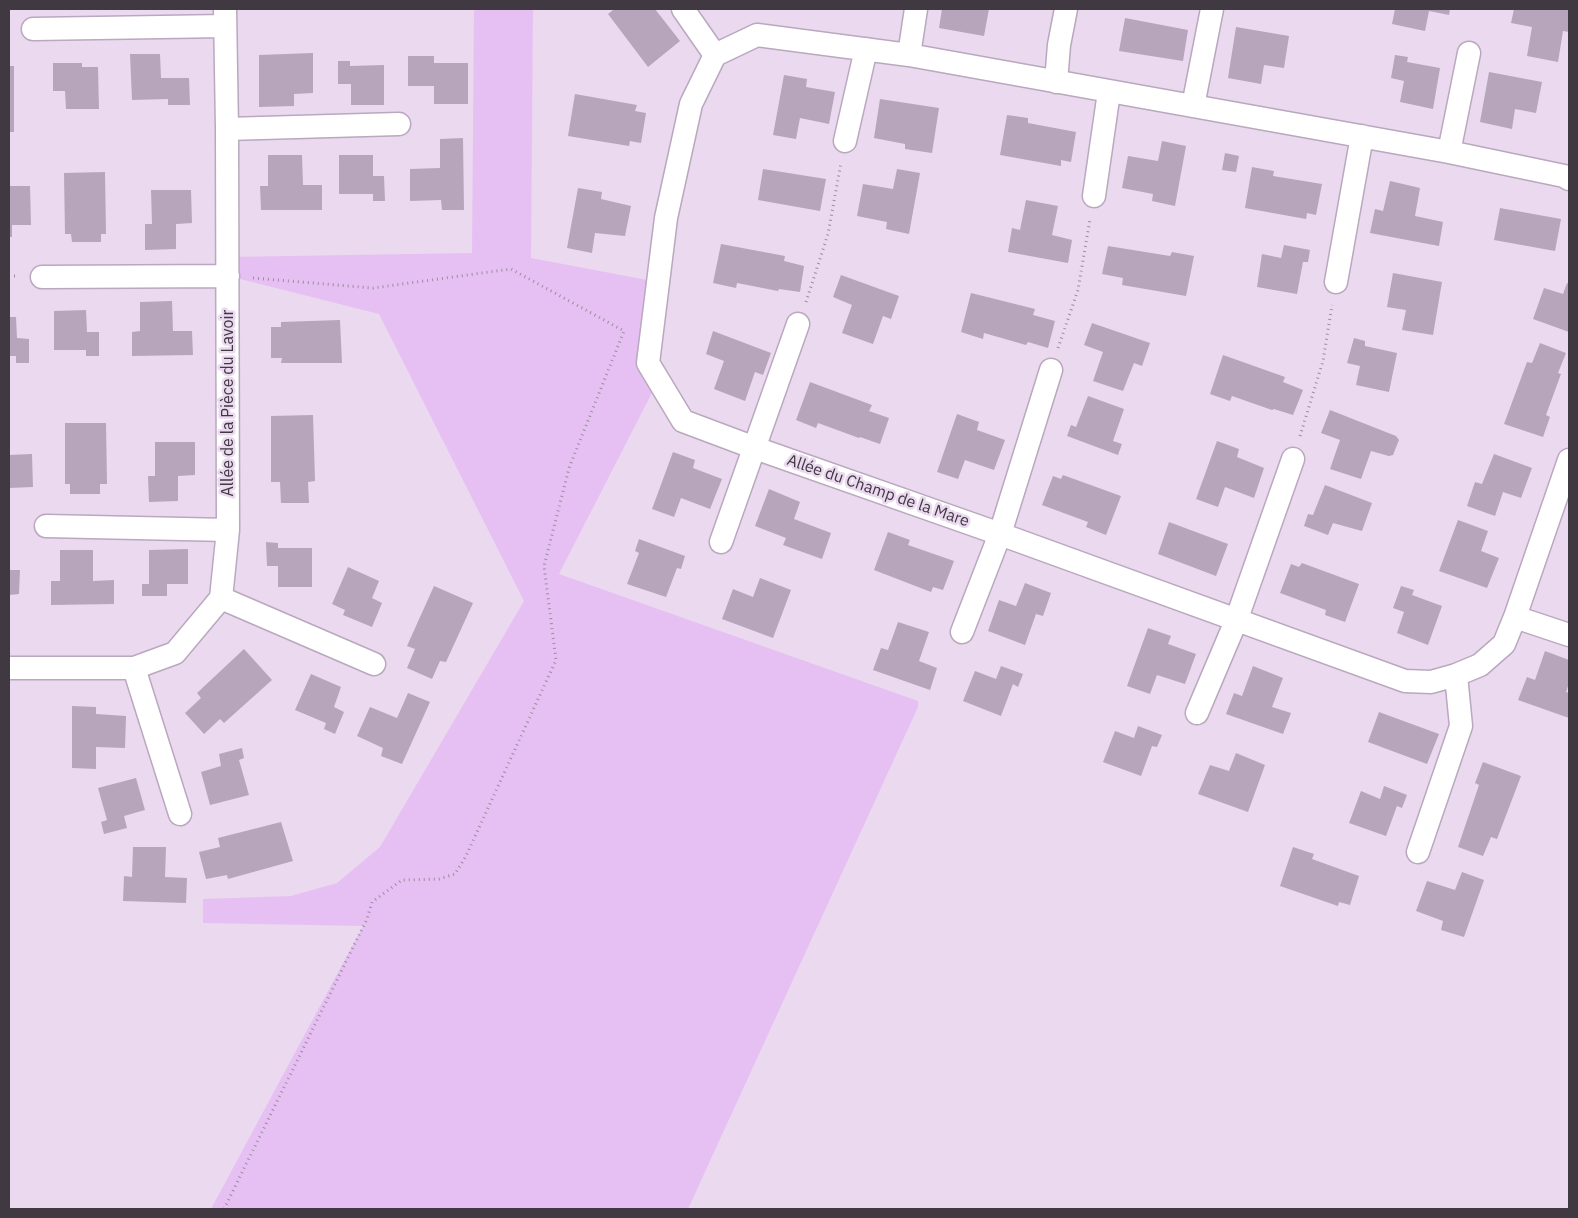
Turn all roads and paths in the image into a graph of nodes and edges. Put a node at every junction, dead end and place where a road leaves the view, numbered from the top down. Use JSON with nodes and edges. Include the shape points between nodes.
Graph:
{"nodes":[{"id":1,"x":682,"y":9,"type":"edge"},
{"id":2,"x":916,"y":9,"type":"edge"},
{"id":3,"x":1066,"y":9,"type":"edge"},
{"id":4,"x":1212,"y":9,"type":"edge"},
{"id":5,"x":225,"y":18,"type":"edge"},
{"id":6,"x":33,"y":30,"type":"dead end"},
{"id":7,"x":866,"y":49,"type":"junction"},
{"id":8,"x":1469,"y":53,"type":"dead end"},
{"id":9,"x":715,"y":55,"type":"junction"},
{"id":10,"x":909,"y":55,"type":"junction"},
{"id":11,"x":1056,"y":82,"type":"junction"},
{"id":12,"x":1109,"y":92,"type":"junction"},
{"id":13,"x":1193,"y":106,"type":"junction"},
{"id":14,"x":399,"y":124,"type":"dead end"},
{"id":15,"x":228,"y":129,"type":"junction"},
{"id":16,"x":1362,"y":136,"type":"junction"},
{"id":17,"x":845,"y":141,"type":"joint"},
{"id":18,"x":1449,"y":152,"type":"junction"},
{"id":19,"x":1569,"y":179,"type":"edge"},
{"id":20,"x":1094,"y":196,"type":"joint"},
{"id":21,"x":228,"y":276,"type":"junction"},
{"id":22,"x":42,"y":277,"type":"dead end"},
{"id":23,"x":1336,"y":282,"type":"joint"},
{"id":24,"x":798,"y":324,"type":"joint"},
{"id":25,"x":624,"y":331,"type":"junction"},
{"id":26,"x":652,"y":332,"type":"junction"},
{"id":27,"x":1051,"y":370,"type":"joint"},
{"id":28,"x":755,"y":448,"type":"junction"},
{"id":29,"x":1293,"y":459,"type":"joint"},
{"id":30,"x":1569,"y":460,"type":"edge"},
{"id":31,"x":46,"y":526,"type":"dead end"},
{"id":32,"x":228,"y":530,"type":"junction"},
{"id":33,"x":1000,"y":534,"type":"junction"},
{"id":34,"x":721,"y":542,"type":"dead end"},
{"id":35,"x":221,"y":598,"type":"junction"},
{"id":36,"x":1515,"y":617,"type":"junction"},
{"id":37,"x":1236,"y":621,"type":"junction"},
{"id":38,"x":962,"y":632,"type":"dead end"},
{"id":39,"x":1569,"y":635,"type":"edge"},
{"id":40,"x":374,"y":664,"type":"dead end"},
{"id":41,"x":9,"y":668,"type":"edge"},
{"id":42,"x":134,"y":668,"type":"junction"},
{"id":43,"x":1456,"y":675,"type":"junction"},
{"id":44,"x":1197,"y":713,"type":"dead end"},
{"id":45,"x":180,"y":814,"type":"dead end"},
{"id":46,"x":1418,"y":852,"type":"dead end"},
{"id":47,"x":224,"y":1209,"type":"edge"}],
"edges":[{"from":1,"to":9,"type":"street"},
{"from":2,"to":10,"type":"street"},
{"from":3,"to":11,"type":"street"},
{"from":4,"to":13,"type":"street"},
{"from":5,"to":6,"type":"street","name":"Allée de la Pièce du Lavoir"},
{"from":5,"to":15,"type":"street","name":"Allée de la Pièce du Lavoir"},
{"from":7,"to":9,"type":"street","via":[[756,35]]},
{"from":7,"to":10,"type":"street"},
{"from":7,"to":17,"type":"street"},
{"from":8,"to":18,"type":"street"},
{"from":9,"to":26,"type":"street","name":"Allée du Champ de la Mare","via":[[691,104],[666,218]]},
{"from":10,"to":11,"type":"street"},
{"from":11,"to":12,"type":"street"},
{"from":12,"to":13,"type":"street"},
{"from":12,"to":20,"type":"street"},
{"from":13,"to":16,"type":"street"},
{"from":14,"to":15,"type":"street"},
{"from":15,"to":21,"type":"street","name":"Allée de la Pièce du Lavoir"},
{"from":16,"to":18,"type":"street"},
{"from":16,"to":23,"type":"street"},
{"from":17,"to":24,"type":"path","via":[[828,234]]},
{"from":18,"to":19,"type":"street"},
{"from":20,"to":27,"type":"path","via":[[1078,290]]},
{"from":21,"to":22,"type":"street"},
{"from":21,"to":25,"type":"path","via":[[373,288],[511,269]]},
{"from":21,"to":32,"type":"street","name":"Allée de la Pièce du Lavoir"},
{"from":23,"to":29,"type":"path","via":[[1324,361]]},
{"from":24,"to":28,"type":"street"},
{"from":25,"to":26,"type":"path"},
{"from":25,"to":47,"type":"path","via":[[569,468],[544,566],[556,660],[466,856],[454,874],[439,879],[402,880],[372,902]]},
{"from":26,"to":28,"type":"street","name":"Allée du Champ de la Mare","via":[[648,363],[683,421]]},
{"from":27,"to":33,"type":"street"},
{"from":28,"to":33,"type":"street","name":"Allée du Champ de la Mare"},
{"from":28,"to":34,"type":"street"},
{"from":29,"to":37,"type":"street"},
{"from":30,"to":36,"type":"street","name":"Allée du Champ de la Mare"},
{"from":31,"to":32,"type":"street"},
{"from":32,"to":35,"type":"street","name":"Allée de la Pièce du Lavoir"},
{"from":33,"to":37,"type":"street","name":"Allée du Champ de la Mare"},
{"from":33,"to":38,"type":"street"},
{"from":35,"to":40,"type":"street"},
{"from":35,"to":42,"type":"street","via":[[175,653]]},
{"from":36,"to":39,"type":"street"},
{"from":36,"to":43,"type":"street","name":"Allée du Champ de la Mare","via":[[1504,644],[1480,665]]},
{"from":37,"to":43,"type":"street","name":"Allée du Champ de la Mare","via":[[1405,681],[1431,682]]},
{"from":37,"to":44,"type":"street"},
{"from":41,"to":42,"type":"street"},
{"from":42,"to":45,"type":"street"},
{"from":43,"to":46,"type":"street","via":[[1461,726]]}]}
